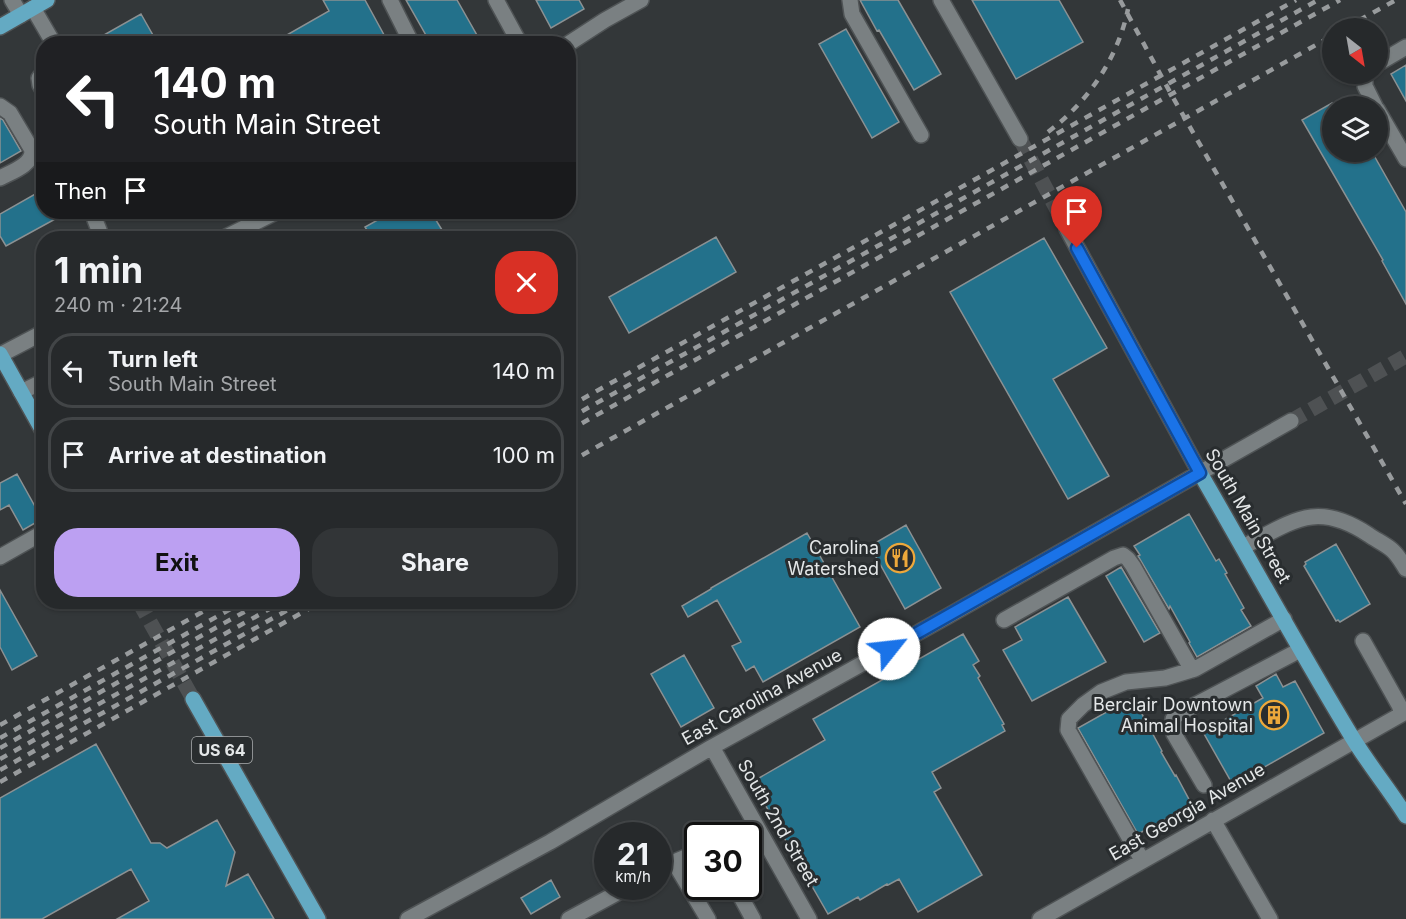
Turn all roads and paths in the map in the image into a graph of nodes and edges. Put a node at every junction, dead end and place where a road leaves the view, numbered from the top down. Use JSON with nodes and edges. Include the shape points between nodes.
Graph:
{"nodes":[{"id":1,"x":12,"y":0,"type":"edge"},
{"id":2,"x":390,"y":0,"type":"edge"},
{"id":3,"x":496,"y":0,"type":"edge"},
{"id":4,"x":641,"y":0,"type":"edge"},
{"id":5,"x":850,"y":0,"type":"edge"},
{"id":6,"x":941,"y":0,"type":"edge"},
{"id":7,"x":34,"y":7,"type":"edge"},
{"id":8,"x":0,"y":27,"type":"edge"},
{"id":9,"x":50,"y":36,"type":"edge"},
{"id":10,"x":408,"y":36,"type":"edge"},
{"id":11,"x":516,"y":36,"type":"edge"},
{"id":12,"x":576,"y":39,"type":"edge"},
{"id":13,"x":1406,"y":47,"type":"edge"},
{"id":14,"x":1388,"y":58,"type":"edge"},
{"id":15,"x":0,"y":106,"type":"edge"},
{"id":16,"x":1388,"y":128,"type":"edge"},
{"id":17,"x":921,"y":135,"type":"dead end"},
{"id":18,"x":1020,"y":139,"type":"tunnel mouth"},
{"id":19,"x":1406,"y":159,"type":"edge"},
{"id":20,"x":0,"y":178,"type":"edge"},
{"id":21,"x":263,"y":219,"type":"edge"},
{"id":22,"x":253,"y":224,"type":"junction"},
{"id":23,"x":1067,"y":229,"type":"tunnel mouth"},
{"id":24,"x":238,"y":231,"type":"edge"},
{"id":25,"x":256,"y":231,"type":"edge"},
{"id":26,"x":36,"y":336,"type":"edge"},
{"id":27,"x":0,"y":355,"type":"edge"},
{"id":28,"x":36,"y":385,"type":"edge"},
{"id":29,"x":21,"y":392,"type":"junction"},
{"id":30,"x":36,"y":416,"type":"edge"},
{"id":31,"x":1292,"y":421,"type":"tunnel mouth"},
{"id":32,"x":1200,"y":473,"type":"junction"},
{"id":33,"x":36,"y":537,"type":"edge"},
{"id":34,"x":1243,"y":547,"type":"junction"},
{"id":35,"x":0,"y":557,"type":"edge"},
{"id":36,"x":1406,"y":570,"type":"edge"},
{"id":37,"x":1284,"y":619,"type":"junction"},
{"id":38,"x":1004,"y":620,"type":"dead end"},
{"id":39,"x":1363,"y":641,"type":"dead end"},
{"id":40,"x":1300,"y":650,"type":"junction"},
{"id":41,"x":1192,"y":670,"type":"junction"},
{"id":42,"x":193,"y":699,"type":"tunnel mouth"},
{"id":43,"x":1354,"y":740,"type":"junction"},
{"id":44,"x":712,"y":747,"type":"junction"},
{"id":45,"x":1204,"y":785,"type":"dead end"},
{"id":46,"x":1406,"y":816,"type":"edge"},
{"id":47,"x":1213,"y":820,"type":"junction"},
{"id":48,"x":684,"y":858,"type":"edge"},
{"id":49,"x":1142,"y":860,"type":"junction"},
{"id":50,"x":674,"y":862,"type":"joint"},
{"id":51,"x":604,"y":900,"type":"edge"},
{"id":52,"x":743,"y":900,"type":"edge"},
{"id":53,"x":318,"y":919,"type":"edge"},
{"id":54,"x":408,"y":919,"type":"edge"},
{"id":55,"x":569,"y":919,"type":"edge"},
{"id":56,"x":708,"y":919,"type":"edge"},
{"id":57,"x":753,"y":919,"type":"edge"},
{"id":58,"x":809,"y":919,"type":"edge"},
{"id":59,"x":1040,"y":919,"type":"edge"},
{"id":60,"x":1270,"y":919,"type":"edge"}],
"edges":[{"from":1,"to":7,"type":"street"},
{"from":2,"to":10,"type":"street"},
{"from":3,"to":11,"type":"street"},
{"from":4,"to":12,"type":"street"},
{"from":5,"to":17,"type":"street","via":[[852,14]]},
{"from":6,"to":18,"type":"street"},
{"from":7,"to":8,"type":"main road"},
{"from":7,"to":9,"type":"street"},
{"from":13,"to":14,"type":"street"},
{"from":15,"to":20,"type":"street","via":[[10,113],[32,150],[32,158]]},
{"from":16,"to":19,"type":"street"},
{"from":21,"to":22,"type":"street"},
{"from":22,"to":24,"type":"street"},
{"from":22,"to":25,"type":"street"},
{"from":23,"to":32,"type":"street","name":"South Main Street"},
{"from":26,"to":27,"type":"street"},
{"from":27,"to":29,"type":"main road"},
{"from":28,"to":29,"type":"street"},
{"from":29,"to":30,"type":"main road"},
{"from":31,"to":32,"type":"street","name":"East Carolina Avenue"},
{"from":32,"to":34,"type":"main road","name":"South Main Street"},
{"from":32,"to":44,"type":"street","name":"East Carolina Avenue"},
{"from":33,"to":35,"type":"street"},
{"from":34,"to":36,"type":"street","via":[[1285,525],[1322,515],[1363,531],[1394,551]]},
{"from":34,"to":37,"type":"main road","name":"South Main Street"},
{"from":37,"to":40,"type":"main road","name":"South Main Street"},
{"from":37,"to":41,"type":"street"},
{"from":38,"to":41,"type":"street","via":[[1123,555]]},
{"from":39,"to":43,"type":"street","name":"East Georgia Avenue","via":[[1402,714]]},
{"from":40,"to":43,"type":"main road","name":"South Main Street"},
{"from":40,"to":45,"type":"street","via":[[1173,719],[1174,734]]},
{"from":41,"to":49,"type":"street","via":[[1113,686],[1070,718],[1068,730]]},
{"from":42,"to":53,"type":"main road","number":"US 64"},
{"from":43,"to":46,"type":"main road","name":"South Main Street"},
{"from":43,"to":47,"type":"street","name":"East Georgia Avenue"},
{"from":44,"to":54,"type":"street","name":"East Carolina Avenue"},
{"from":44,"to":58,"type":"street","name":"South 2nd Street"},
{"from":47,"to":49,"type":"street","name":"East Georgia Avenue"},
{"from":47,"to":60,"type":"street"},
{"from":48,"to":50,"type":"street"},
{"from":49,"to":59,"type":"street","name":"East Georgia Avenue"},
{"from":50,"to":56,"type":"street"},
{"from":51,"to":55,"type":"street"},
{"from":52,"to":57,"type":"street"}]}
